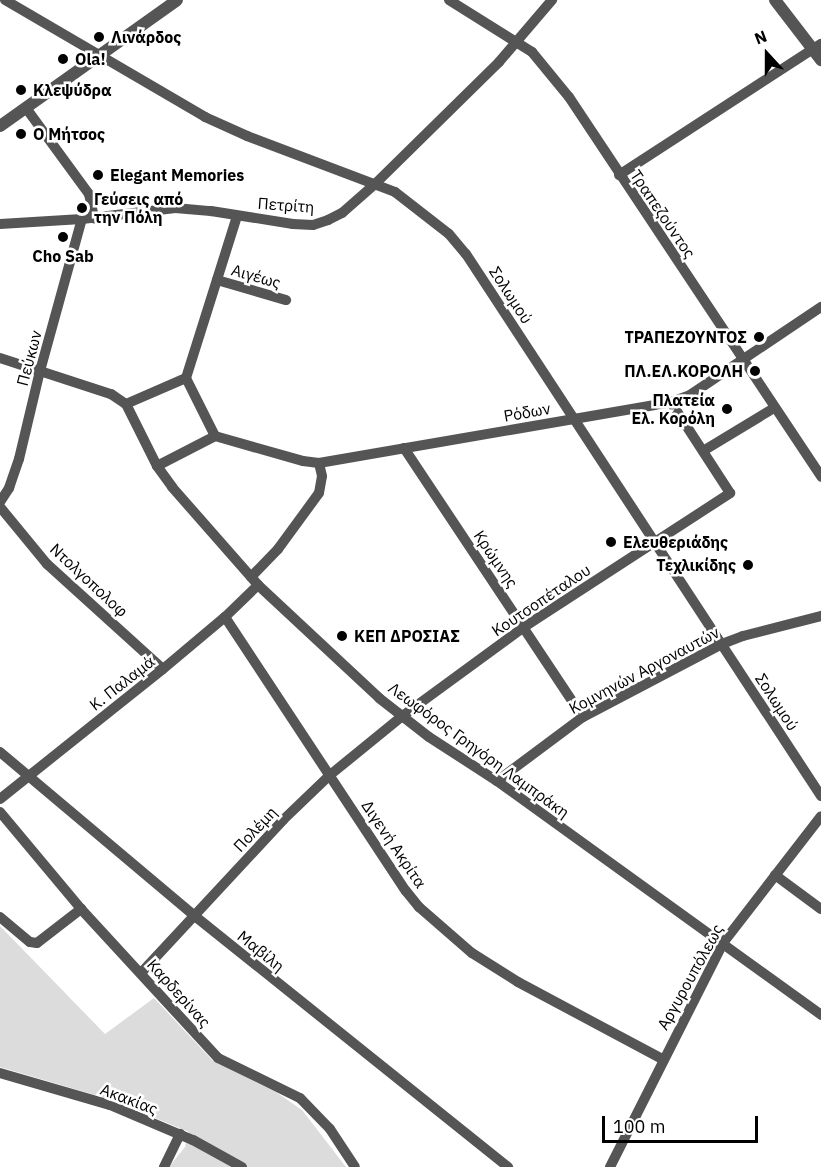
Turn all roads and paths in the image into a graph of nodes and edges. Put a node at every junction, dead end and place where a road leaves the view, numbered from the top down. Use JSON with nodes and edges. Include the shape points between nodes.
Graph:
{"nodes":[{"id":1,"x":5,"y":0,"type":"edge"},
{"id":2,"x":177,"y":0,"type":"edge"},
{"id":3,"x":449,"y":0,"type":"edge"},
{"id":4,"x":552,"y":0,"type":"edge"},
{"id":5,"x":775,"y":0,"type":"edge"},
{"id":6,"x":519,"y":41,"type":"junction"},
{"id":7,"x":817,"y":46,"type":"edge"},
{"id":8,"x":100,"y":55,"type":"junction"},
{"id":9,"x":821,"y":60,"type":"edge"},
{"id":10,"x":26,"y":108,"type":"junction"},
{"id":11,"x":0,"y":126,"type":"edge"},
{"id":12,"x":620,"y":175,"type":"junction"},
{"id":13,"x":375,"y":184,"type":"junction"},
{"id":14,"x":237,"y":216,"type":"junction"},
{"id":15,"x":94,"y":218,"type":"junction"},
{"id":16,"x":82,"y":219,"type":"junction"},
{"id":17,"x":0,"y":224,"type":"edge"},
{"id":18,"x":217,"y":280,"type":"junction"},
{"id":19,"x":286,"y":300,"type":"dead end"},
{"id":20,"x":821,"y":306,"type":"edge"},
{"id":21,"x":0,"y":358,"type":"edge"},
{"id":22,"x":744,"y":360,"type":"junction"},
{"id":23,"x":40,"y":371,"type":"junction"},
{"id":24,"x":186,"y":378,"type":"junction"},
{"id":25,"x":671,"y":402,"type":"junction"},
{"id":26,"x":126,"y":404,"type":"junction"},
{"id":27,"x":774,"y":408,"type":"junction"},
{"id":28,"x":574,"y":419,"type":"junction"},
{"id":29,"x":215,"y":436,"type":"junction"},
{"id":30,"x":404,"y":448,"type":"junction"},
{"id":31,"x":703,"y":451,"type":"junction"},
{"id":32,"x":319,"y":463,"type":"junction"},
{"id":33,"x":157,"y":466,"type":"junction"},
{"id":34,"x":821,"y":477,"type":"edge"},
{"id":35,"x":0,"y":502,"type":"edge"},
{"id":36,"x":0,"y":507,"type":"edge"},
{"id":37,"x":655,"y":543,"type":"junction"},
{"id":38,"x":254,"y":581,"type":"junction"},
{"id":39,"x":821,"y":616,"type":"edge"},
{"id":40,"x":225,"y":617,"type":"junction"},
{"id":41,"x":524,"y":627,"type":"junction"},
{"id":42,"x":722,"y":644,"type":"junction"},
{"id":43,"x":163,"y":669,"type":"junction"},
{"id":44,"x":401,"y":717,"type":"junction"},
{"id":45,"x":583,"y":717,"type":"junction"},
{"id":46,"x":0,"y":752,"type":"edge"},
{"id":47,"x":28,"y":776,"type":"junction"},
{"id":48,"x":330,"y":776,"type":"junction"},
{"id":49,"x":497,"y":781,"type":"junction"},
{"id":50,"x":821,"y":796,"type":"edge"},
{"id":51,"x":0,"y":799,"type":"edge"},
{"id":52,"x":0,"y":812,"type":"edge"},
{"id":53,"x":821,"y":816,"type":"edge"},
{"id":54,"x":775,"y":875,"type":"junction"},
{"id":55,"x":81,"y":909,"type":"junction"},
{"id":56,"x":821,"y":909,"type":"edge"},
{"id":57,"x":195,"y":917,"type":"junction"},
{"id":58,"x":0,"y":918,"type":"edge"},
{"id":59,"x":723,"y":943,"type":"junction"},
{"id":60,"x":141,"y":973,"type":"junction"},
{"id":61,"x":821,"y":1015,"type":"edge"},
{"id":62,"x":662,"y":1059,"type":"junction"},
{"id":63,"x":0,"y":1073,"type":"edge"},
{"id":64,"x":180,"y":1134,"type":"junction"},
{"id":65,"x":164,"y":1167,"type":"edge"},
{"id":66,"x":242,"y":1167,"type":"edge"},
{"id":67,"x":355,"y":1167,"type":"edge"},
{"id":68,"x":508,"y":1167,"type":"edge"},
{"id":69,"x":610,"y":1167,"type":"edge"}],
"edges":[{"from":1,"to":8,"type":"street","name":"Σολωμού"},
{"from":2,"to":8,"type":"street"},
{"from":3,"to":6,"type":"street","name":"Τραπεζούντος"},
{"from":4,"to":6,"type":"street","name":"Πετρίτη"},
{"from":5,"to":7,"type":"street"},
{"from":6,"to":12,"type":"street","name":"Τραπεζούντος","via":[[569,97]]},
{"from":6,"to":13,"type":"street","name":"Πετρίτη"},
{"from":7,"to":9,"type":"street"},
{"from":7,"to":12,"type":"street"},
{"from":8,"to":10,"type":"street"},
{"from":8,"to":13,"type":"street","name":"Σολωμού","via":[[205,117]]},
{"from":10,"to":11,"type":"street"},
{"from":10,"to":15,"type":"street","via":[[89,194]]},
{"from":12,"to":22,"type":"street","name":"Τραπεζούντος"},
{"from":13,"to":14,"type":"street","name":"Πετρίτη","via":[[342,213],[313,225]]},
{"from":13,"to":28,"type":"street","name":"Σολωμού","via":[[395,192],[420,210],[454,241]]},
{"from":14,"to":15,"type":"street","name":"Πετρίτη","via":[[175,208]]},
{"from":14,"to":18,"type":"street"},
{"from":15,"to":16,"type":"street","name":"Πετρίτη"},
{"from":16,"to":17,"type":"street","name":"Πετρίτη"},
{"from":16,"to":23,"type":"street","name":"Πεύκων"},
{"from":18,"to":19,"type":"street","name":"Αιγέως"},
{"from":18,"to":24,"type":"street"},
{"from":20,"to":22,"type":"street","name":"Ρόδων"},
{"from":21,"to":23,"type":"street"},
{"from":22,"to":25,"type":"street","name":"Ρόδων","via":[[690,395]]},
{"from":22,"to":27,"type":"street","name":"Τραπεζούντος"},
{"from":23,"to":26,"type":"street","via":[[111,394]]},
{"from":23,"to":35,"type":"street","name":"Πεύκων","via":[[19,459]]},
{"from":24,"to":26,"type":"street"},
{"from":24,"to":29,"type":"street"},
{"from":25,"to":28,"type":"street","name":"Ρόδων"},
{"from":25,"to":31,"type":"street"},
{"from":26,"to":33,"type":"street","name":"Λεωφόρος Γρηγόρη Λαμπράκη"},
{"from":27,"to":31,"type":"street"},
{"from":27,"to":34,"type":"street","name":"Τραπεζούντος"},
{"from":28,"to":30,"type":"street","name":"Ρόδων"},
{"from":28,"to":37,"type":"street","name":"Σολωμού"},
{"from":29,"to":32,"type":"street","name":"Ρόδων","via":[[303,462]]},
{"from":29,"to":33,"type":"street"},
{"from":30,"to":32,"type":"street","name":"Ρόδων"},
{"from":30,"to":41,"type":"street","name":"Κρώμνης"},
{"from":31,"to":37,"type":"street","name":"Κουτσοπέταλου","via":[[730,493]]},
{"from":32,"to":38,"type":"street","name":"Κ. Παλαμά","via":[[319,493]]},
{"from":33,"to":38,"type":"street","name":"Λεωφόρος Γρηγόρη Λαμπράκη"},
{"from":36,"to":43,"type":"street","name":"Ντολγοπολοφ","via":[[47,564]]},
{"from":37,"to":41,"type":"street","name":"Κουτσοπέταλου"},
{"from":37,"to":42,"type":"street","name":"Σολωμού"},
{"from":38,"to":40,"type":"street","name":"Κ. Παλαμά"},
{"from":38,"to":44,"type":"street","name":"Λεωφόρος Γρηγόρη Λαμπράκη"},
{"from":39,"to":42,"type":"street","name":"Κομνηνών Αργοναυτών"},
{"from":40,"to":43,"type":"street","name":"Κ. Παλαμά"},
{"from":40,"to":48,"type":"street","name":"Διγενή Ακρίτα"},
{"from":41,"to":44,"type":"street","name":"Κουτσοπέταλου"},
{"from":41,"to":45,"type":"street","name":"Κρώμνης"},
{"from":42,"to":45,"type":"street","name":"Κομνηνών Αργοναυτών"},
{"from":42,"to":50,"type":"street","name":"Σολωμού"},
{"from":43,"to":47,"type":"street","name":"Κ. Παλαμά"},
{"from":44,"to":48,"type":"street","name":"Πολέμη"},
{"from":44,"to":49,"type":"street","name":"Λεωφόρος Γρηγόρη Λαμπράκη"},
{"from":45,"to":49,"type":"street","name":"Κομνηνών Αργοναυτών"},
{"from":46,"to":47,"type":"street","name":"Μαβίλη"},
{"from":47,"to":51,"type":"street","name":"Κ. Παλαμά"},
{"from":47,"to":57,"type":"street","name":"Μαβίλη"},
{"from":48,"to":57,"type":"street","name":"Πολέμη"},
{"from":48,"to":62,"type":"street","name":"Διγενή Ακρίτα","via":[[419,907],[472,952],[518,982]]},
{"from":49,"to":59,"type":"street","name":"Λεωφόρος Γρηγόρη Λαμπράκη"},
{"from":52,"to":55,"type":"street","name":"Καρδερίνας"},
{"from":53,"to":54,"type":"street","name":"Αργυρουπόλεως"},
{"from":54,"to":56,"type":"street"},
{"from":54,"to":59,"type":"street","name":"Αργυρουπόλεως"},
{"from":55,"to":58,"type":"street","via":[[37,943],[30,942]]},
{"from":55,"to":60,"type":"street","name":"Καρδερίνας"},
{"from":57,"to":60,"type":"street","name":"Πολέμη"},
{"from":57,"to":68,"type":"street","name":"Μαβίλη"},
{"from":59,"to":61,"type":"street","name":"Λεωφόρος Γρηγόρη Λαμπράκη"},
{"from":59,"to":62,"type":"street","name":"Αργυρουπόλεως"},
{"from":60,"to":67,"type":"street","name":"Καρδερίνας","via":[[218,1058],[300,1098],[330,1130]]},
{"from":62,"to":69,"type":"street","name":"Αργυρουπόλεως"},
{"from":63,"to":64,"type":"street","name":"Ακακίας","via":[[110,1105]]},
{"from":64,"to":65,"type":"street"},
{"from":64,"to":66,"type":"street","name":"Ακακίας"}]}
